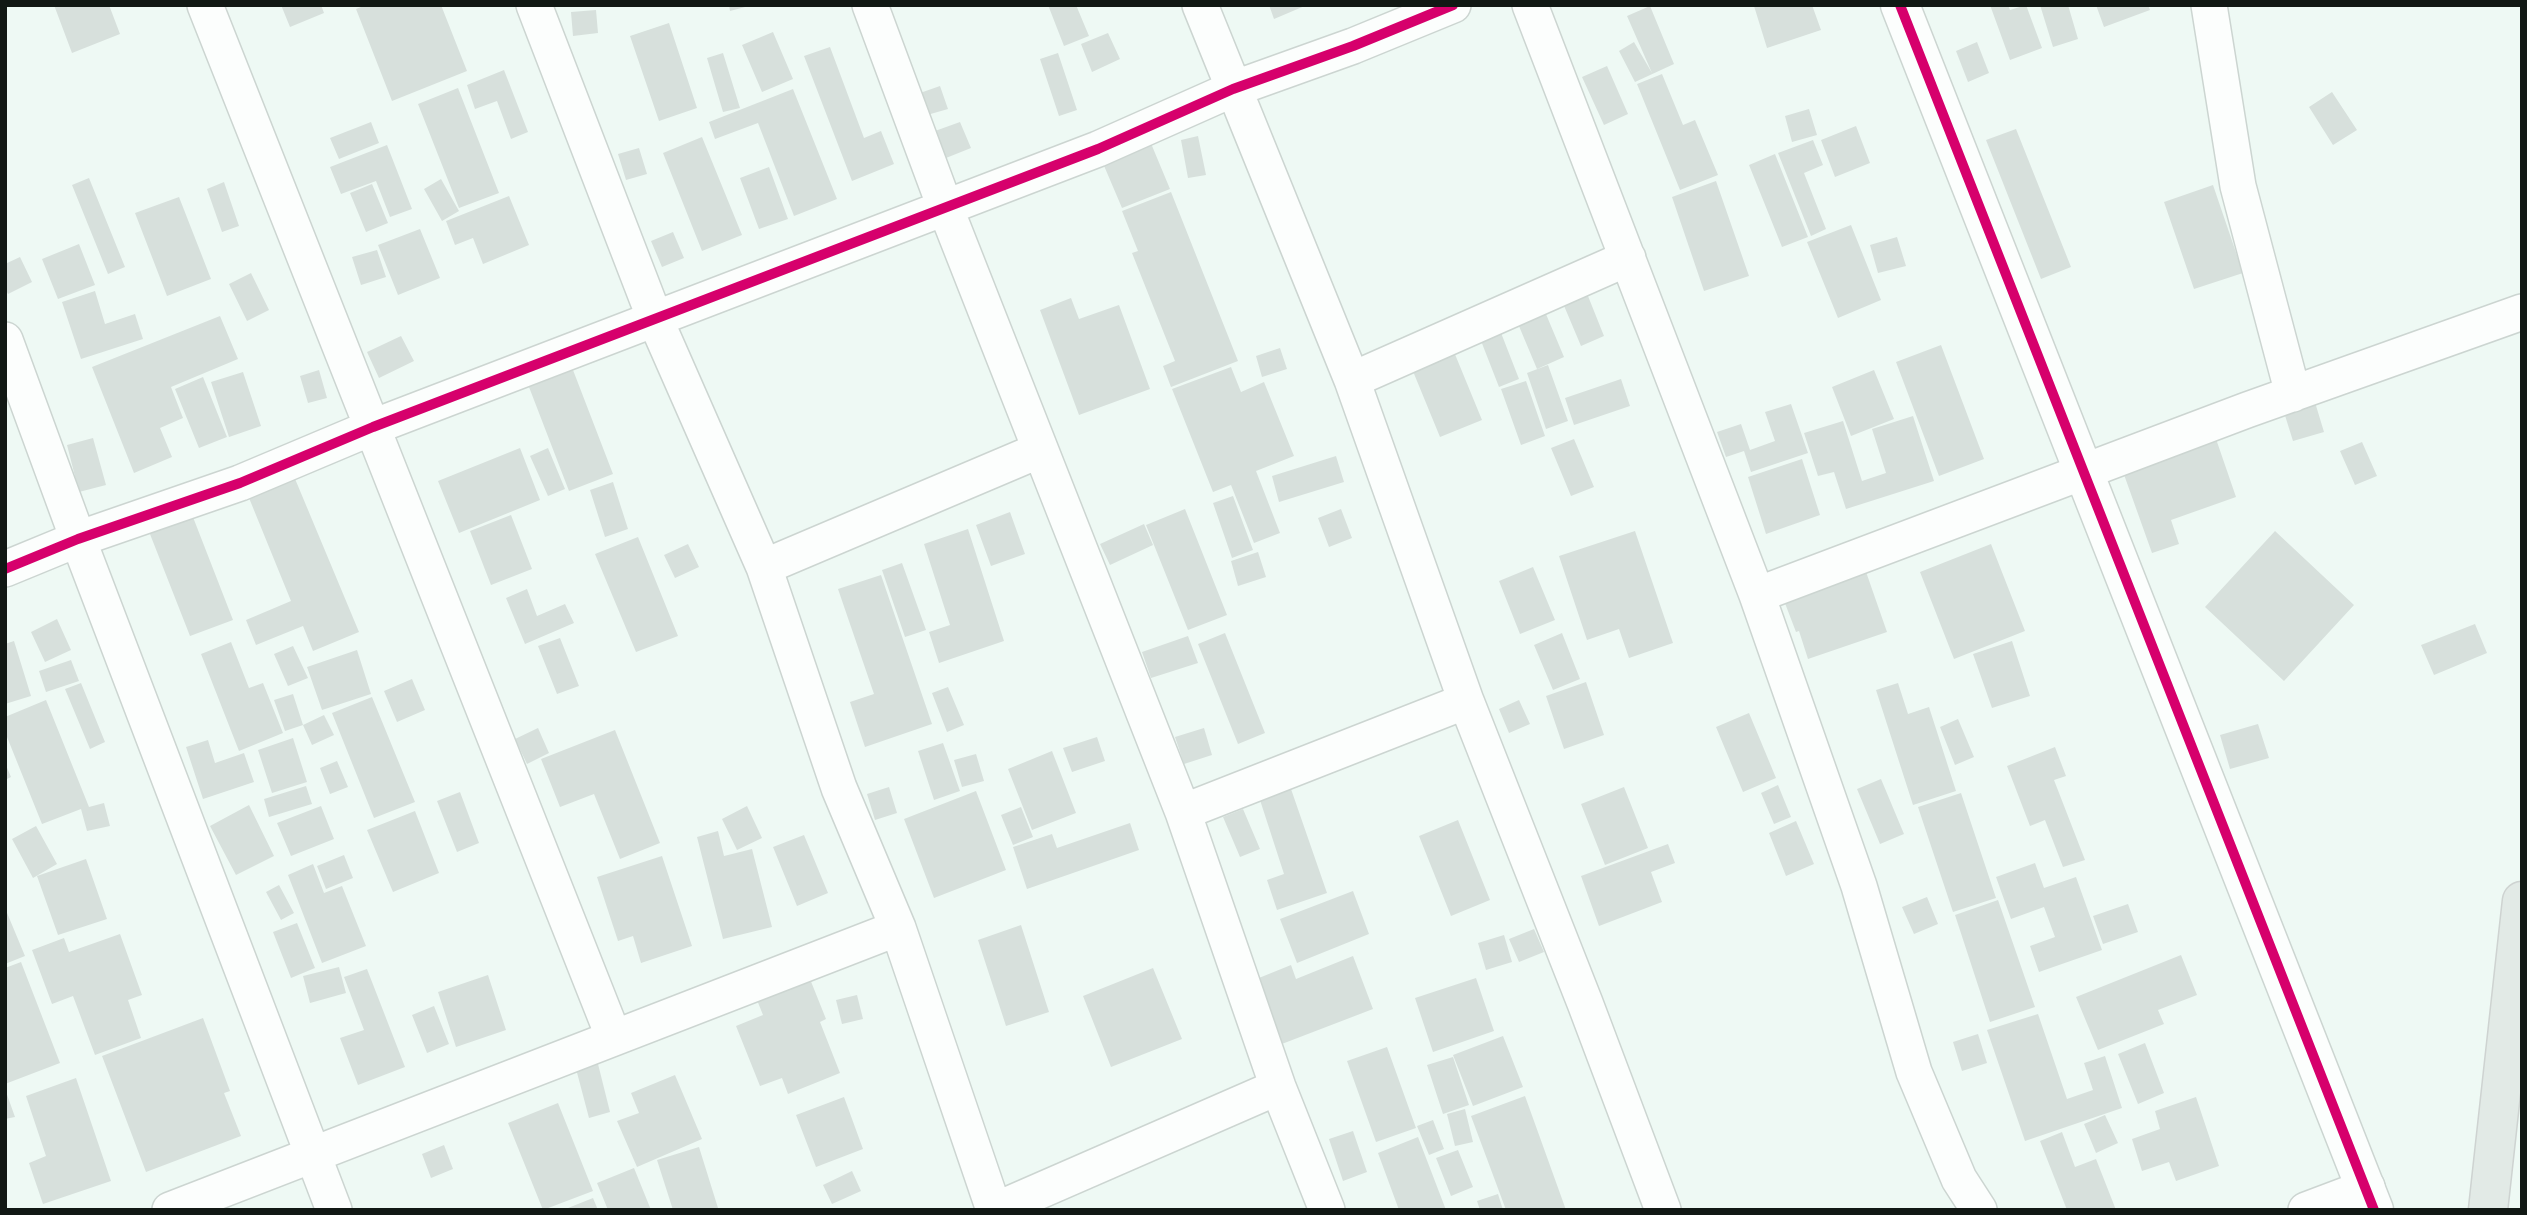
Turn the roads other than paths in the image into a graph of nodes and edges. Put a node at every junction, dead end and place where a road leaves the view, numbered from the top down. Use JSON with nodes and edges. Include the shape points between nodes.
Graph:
{"nodes":[{"id":1,"x":205,"y":5,"type":"edge"},
{"id":2,"x":534,"y":5,"type":"edge"},
{"id":3,"x":870,"y":5,"type":"edge"},
{"id":4,"x":1200,"y":5,"type":"edge"},
{"id":5,"x":1453,"y":5,"type":"edge"},
{"id":6,"x":1530,"y":5,"type":"edge"},
{"id":7,"x":1900,"y":5,"type":"edge"},
{"id":8,"x":2209,"y":5,"type":"edge"},
{"id":9,"x":1233,"y":89,"type":"junction"},
{"id":10,"x":945,"y":207,"type":"junction"},
{"id":11,"x":1628,"y":258,"type":"junction"},
{"id":12,"x":2522,"y":312,"type":"edge"},
{"id":13,"x":655,"y":319,"type":"junction"},
{"id":14,"x":5,"y":340,"type":"edge"},
{"id":15,"x":1352,"y":380,"type":"junction"},
{"id":16,"x":2293,"y":394,"type":"junction"},
{"id":17,"x":373,"y":427,"type":"junction"},
{"id":18,"x":1040,"y":450,"type":"junction"},
{"id":19,"x":2084,"y":473,"type":"junction"},
{"id":20,"x":78,"y":540,"type":"junction"},
{"id":21,"x":764,"y":567,"type":"junction"},
{"id":22,"x":5,"y":569,"type":"edge"},
{"id":23,"x":1757,"y":595,"type":"junction"},
{"id":24,"x":1466,"y":701,"type":"junction"},
{"id":25,"x":1183,"y":812,"type":"junction"},
{"id":26,"x":2522,"y":901,"type":"edge"},
{"id":27,"x":898,"y":928,"type":"junction"},
{"id":28,"x":614,"y":1038,"type":"junction"},
{"id":29,"x":1278,"y":1087,"type":"junction"},
{"id":30,"x":312,"y":1154,"type":"junction"},
{"id":31,"x":2370,"y":1198,"type":"edge"},
{"id":32,"x":170,"y":1210,"type":"edge"},
{"id":33,"x":334,"y":1210,"type":"edge"},
{"id":34,"x":995,"y":1210,"type":"edge"},
{"id":35,"x":1327,"y":1210,"type":"edge"},
{"id":36,"x":1663,"y":1210,"type":"edge"},
{"id":37,"x":1979,"y":1210,"type":"edge"},
{"id":38,"x":2306,"y":1210,"type":"edge"},
{"id":39,"x":2488,"y":1210,"type":"edge"}],
"edges":[{"from":1,"to":17,"type":"street"},
{"from":2,"to":13,"type":"street"},
{"from":3,"to":10,"type":"street"},
{"from":4,"to":9,"type":"street"},
{"from":5,"to":9,"type":"street"},
{"from":6,"to":11,"type":"street"},
{"from":7,"to":19,"type":"street"},
{"from":8,"to":16,"type":"street","via":[[2238,186]]},
{"from":9,"to":10,"type":"street","via":[[1098,149]]},
{"from":9,"to":15,"type":"street"},
{"from":10,"to":13,"type":"street"},
{"from":10,"to":18,"type":"street"},
{"from":11,"to":15,"type":"street"},
{"from":11,"to":23,"type":"street"},
{"from":12,"to":16,"type":"street"},
{"from":13,"to":17,"type":"street"},
{"from":13,"to":21,"type":"street"},
{"from":14,"to":20,"type":"street"},
{"from":15,"to":24,"type":"street"},
{"from":16,"to":19,"type":"street"},
{"from":17,"to":20,"type":"street","via":[[240,483]]},
{"from":17,"to":28,"type":"street"},
{"from":18,"to":21,"type":"street"},
{"from":18,"to":25,"type":"street"},
{"from":19,"to":23,"type":"street"},
{"from":19,"to":31,"type":"street"},
{"from":20,"to":22,"type":"street"},
{"from":20,"to":30,"type":"street"},
{"from":21,"to":27,"type":"street","via":[[839,788]]},
{"from":23,"to":37,"type":"street","via":[[1859,886],[1914,1072],[1959,1179]]},
{"from":24,"to":25,"type":"street"},
{"from":24,"to":36,"type":"street"},
{"from":25,"to":29,"type":"street"},
{"from":26,"to":39,"type":"main road"},
{"from":27,"to":28,"type":"street"},
{"from":27,"to":34,"type":"street"},
{"from":28,"to":30,"type":"street"},
{"from":29,"to":34,"type":"street"},
{"from":29,"to":35,"type":"street"},
{"from":30,"to":32,"type":"street"},
{"from":30,"to":33,"type":"street"},
{"from":31,"to":38,"type":"street"}]}
